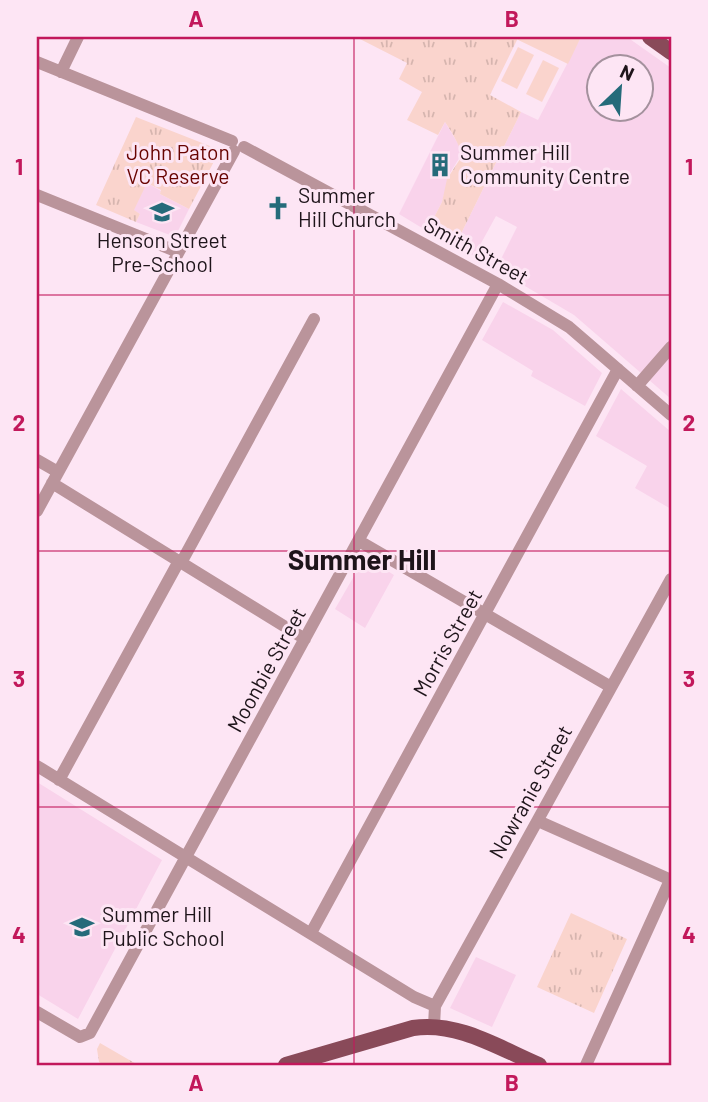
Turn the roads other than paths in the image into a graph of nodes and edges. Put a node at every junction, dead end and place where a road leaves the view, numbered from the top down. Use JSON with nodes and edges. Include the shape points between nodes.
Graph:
{"nodes":[{"id":1,"x":78,"y":37,"type":"edge"},
{"id":2,"x":650,"y":37,"type":"edge"},
{"id":3,"x":671,"y":52,"type":"edge"},
{"id":4,"x":37,"y":62,"type":"edge"},
{"id":5,"x":61,"y":72,"type":"junction"},
{"id":6,"x":236,"y":146,"type":"junction"},
{"id":7,"x":37,"y":195,"type":"edge"},
{"id":8,"x":178,"y":252,"type":"junction"},
{"id":9,"x":498,"y":284,"type":"junction"},
{"id":10,"x":314,"y":319,"type":"dead end"},
{"id":11,"x":671,"y":346,"type":"edge"},
{"id":12,"x":618,"y":369,"type":"junction"},
{"id":13,"x":637,"y":386,"type":"junction"},
{"id":14,"x":671,"y":415,"type":"edge"},
{"id":15,"x":37,"y":460,"type":"edge"},
{"id":16,"x":55,"y":477,"type":"junction"},
{"id":17,"x":37,"y":511,"type":"edge"},
{"id":18,"x":359,"y":541,"type":"junction"},
{"id":19,"x":180,"y":562,"type":"junction"},
{"id":20,"x":671,"y":579,"type":"edge"},
{"id":21,"x":486,"y":614,"type":"junction"},
{"id":22,"x":306,"y":639,"type":"junction"},
{"id":23,"x":611,"y":687,"type":"junction"},
{"id":24,"x":37,"y":766,"type":"edge"},
{"id":25,"x":60,"y":780,"type":"junction"},
{"id":26,"x":538,"y":821,"type":"junction"},
{"id":27,"x":185,"y":856,"type":"junction"},
{"id":28,"x":671,"y":879,"type":"edge"},
{"id":29,"x":311,"y":933,"type":"junction"},
{"id":30,"x":417,"y":999,"type":"junction"},
{"id":31,"x":435,"y":1006,"type":"junction"},
{"id":32,"x":37,"y":1012,"type":"edge"},
{"id":33,"x":434,"y":1026,"type":"junction"},
{"id":34,"x":295,"y":1064,"type":"edge"},
{"id":35,"x":539,"y":1065,"type":"edge"},
{"id":36,"x":586,"y":1065,"type":"edge"}],
"edges":[{"from":1,"to":5,"type":"street"},
{"from":2,"to":3,"type":"main road"},
{"from":4,"to":5,"type":"street","name":"Smith Street"},
{"from":5,"to":6,"type":"street","name":"Smith Street"},
{"from":6,"to":8,"type":"street"},
{"from":6,"to":9,"type":"street","name":"Smith Street"},
{"from":7,"to":8,"type":"street"},
{"from":8,"to":16,"type":"street"},
{"from":9,"to":12,"type":"street","name":"Smith Street","via":[[569,327]]},
{"from":9,"to":18,"type":"street","name":"Moonbie Street"},
{"from":10,"to":19,"type":"street"},
{"from":11,"to":13,"type":"street"},
{"from":12,"to":13,"type":"street","name":"Smith Street"},
{"from":12,"to":21,"type":"street","name":"Morris Street"},
{"from":13,"to":14,"type":"street","name":"Smith Street"},
{"from":15,"to":16,"type":"street"},
{"from":16,"to":17,"type":"street"},
{"from":16,"to":19,"type":"street"},
{"from":18,"to":21,"type":"street"},
{"from":18,"to":22,"type":"street","name":"Moonbie Street"},
{"from":19,"to":22,"type":"street"},
{"from":19,"to":25,"type":"street"},
{"from":20,"to":23,"type":"street","name":"Nowranie Street"},
{"from":21,"to":23,"type":"street"},
{"from":21,"to":29,"type":"street","name":"Morris Street"},
{"from":22,"to":27,"type":"street","name":"Moonbie Street"},
{"from":23,"to":26,"type":"street","name":"Nowranie Street"},
{"from":24,"to":25,"type":"street"},
{"from":25,"to":27,"type":"street"},
{"from":26,"to":28,"type":"street"},
{"from":26,"to":31,"type":"street","name":"Nowranie Street"},
{"from":27,"to":29,"type":"street"},
{"from":27,"to":32,"type":"street","name":"Moonbie Street","via":[[88,1036],[77,1036]]},
{"from":28,"to":36,"type":"street"},
{"from":29,"to":30,"type":"street"},
{"from":30,"to":31,"type":"street"},
{"from":30,"to":33,"type":"street"},
{"from":31,"to":33,"type":"street","name":"Nowranie Street"},
{"from":33,"to":34,"type":"main road","via":[[413,1028]]},
{"from":33,"to":35,"type":"main road","via":[[460,1031]]}]}
